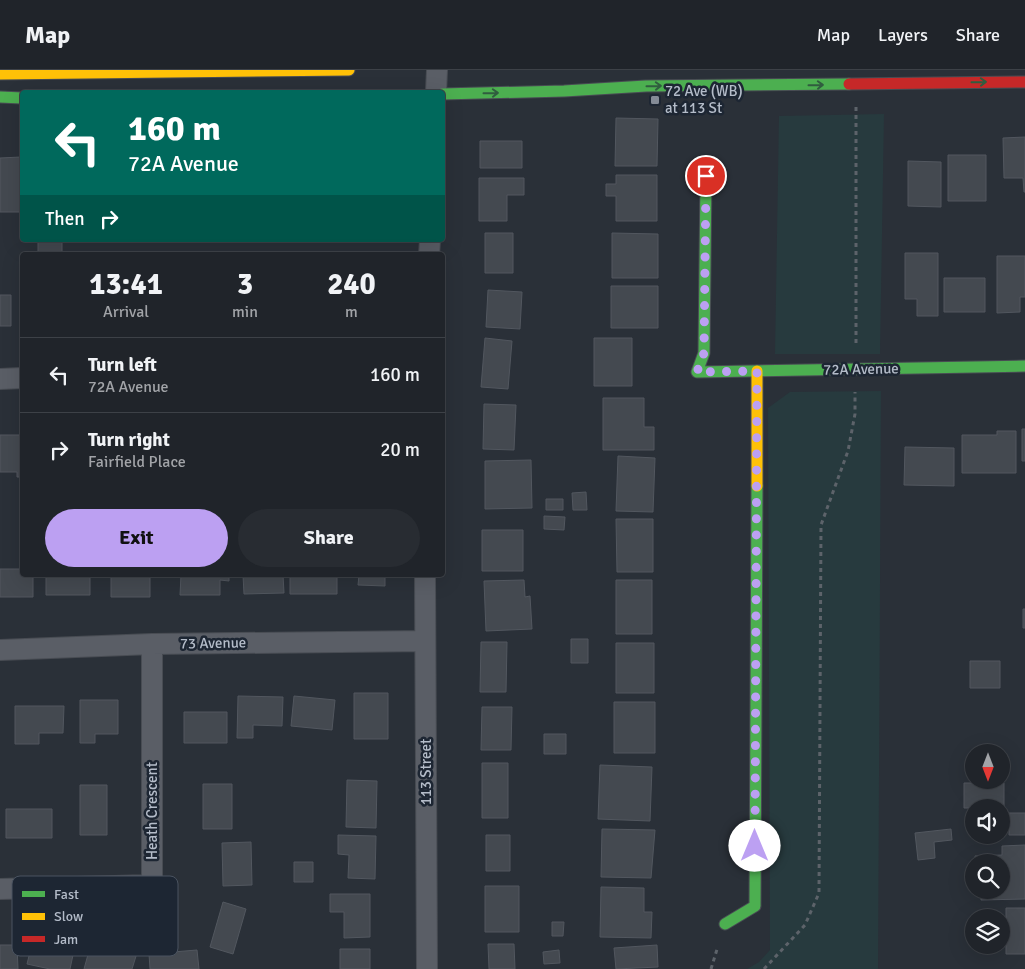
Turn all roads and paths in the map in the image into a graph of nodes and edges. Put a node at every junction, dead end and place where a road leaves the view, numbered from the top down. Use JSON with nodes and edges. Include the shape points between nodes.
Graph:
{"nodes":[{"id":1,"x":349,"y":70,"type":"edge"},
{"id":2,"x":437,"y":70,"type":"edge"},
{"id":3,"x":0,"y":74,"type":"edge"},
{"id":4,"x":1025,"y":82,"type":"edge"},
{"id":5,"x":436,"y":90,"type":"edge"},
{"id":6,"x":445,"y":94,"type":"edge"},
{"id":7,"x":0,"y":97,"type":"edge"},
{"id":8,"x":20,"y":98,"type":"edge"},
{"id":9,"x":856,"y":105,"type":"dead end"},
{"id":10,"x":706,"y":176,"type":"dead end"},
{"id":11,"x":856,"y":348,"type":"dead end"},
{"id":12,"x":1025,"y":366,"type":"edge"},
{"id":13,"x":757,"y":371,"type":"junction"},
{"id":14,"x":20,"y":378,"type":"edge"},
{"id":15,"x":0,"y":379,"type":"edge"},
{"id":16,"x":855,"y":384,"type":"dead end"},
{"id":17,"x":425,"y":577,"type":"edge"},
{"id":18,"x":425,"y":641,"type":"junction"},
{"id":19,"x":152,"y":644,"type":"junction"},
{"id":20,"x":0,"y":650,"type":"edge"},
{"id":21,"x":152,"y":876,"type":"edge"},
{"id":22,"x":725,"y":924,"type":"dead end"},
{"id":23,"x":715,"y":956,"type":"dead end"},
{"id":24,"x":427,"y":969,"type":"edge"},
{"id":25,"x":711,"y":969,"type":"edge"},
{"id":26,"x":764,"y":969,"type":"edge"}],
"edges":[{"from":1,"to":3,"type":"street"},
{"from":2,"to":5,"type":"street"},
{"from":6,"to":4,"type":"street","one_way":true,"via":[[646,86]]},
{"from":7,"to":8,"type":"street"},
{"from":9,"to":11,"type":"path"},
{"from":10,"to":13,"type":"street","name":"72A Avenue","via":[[704,353],[697,372]]},
{"from":12,"to":13,"type":"street","name":"72A Avenue"},
{"from":13,"to":22,"type":"street","via":[[755,906]]},
{"from":14,"to":15,"type":"street"},
{"from":16,"to":26,"type":"path","via":[[855,414],[848,451],[821,525],[819,894],[805,925]]},
{"from":17,"to":18,"type":"street","name":"113 Street"},
{"from":18,"to":19,"type":"street","name":"73 Avenue"},
{"from":18,"to":24,"type":"street","name":"113 Street"},
{"from":19,"to":20,"type":"street","name":"73 Avenue"},
{"from":19,"to":21,"type":"street","name":"Heath Crescent"},
{"from":23,"to":25,"type":"path"}]}
